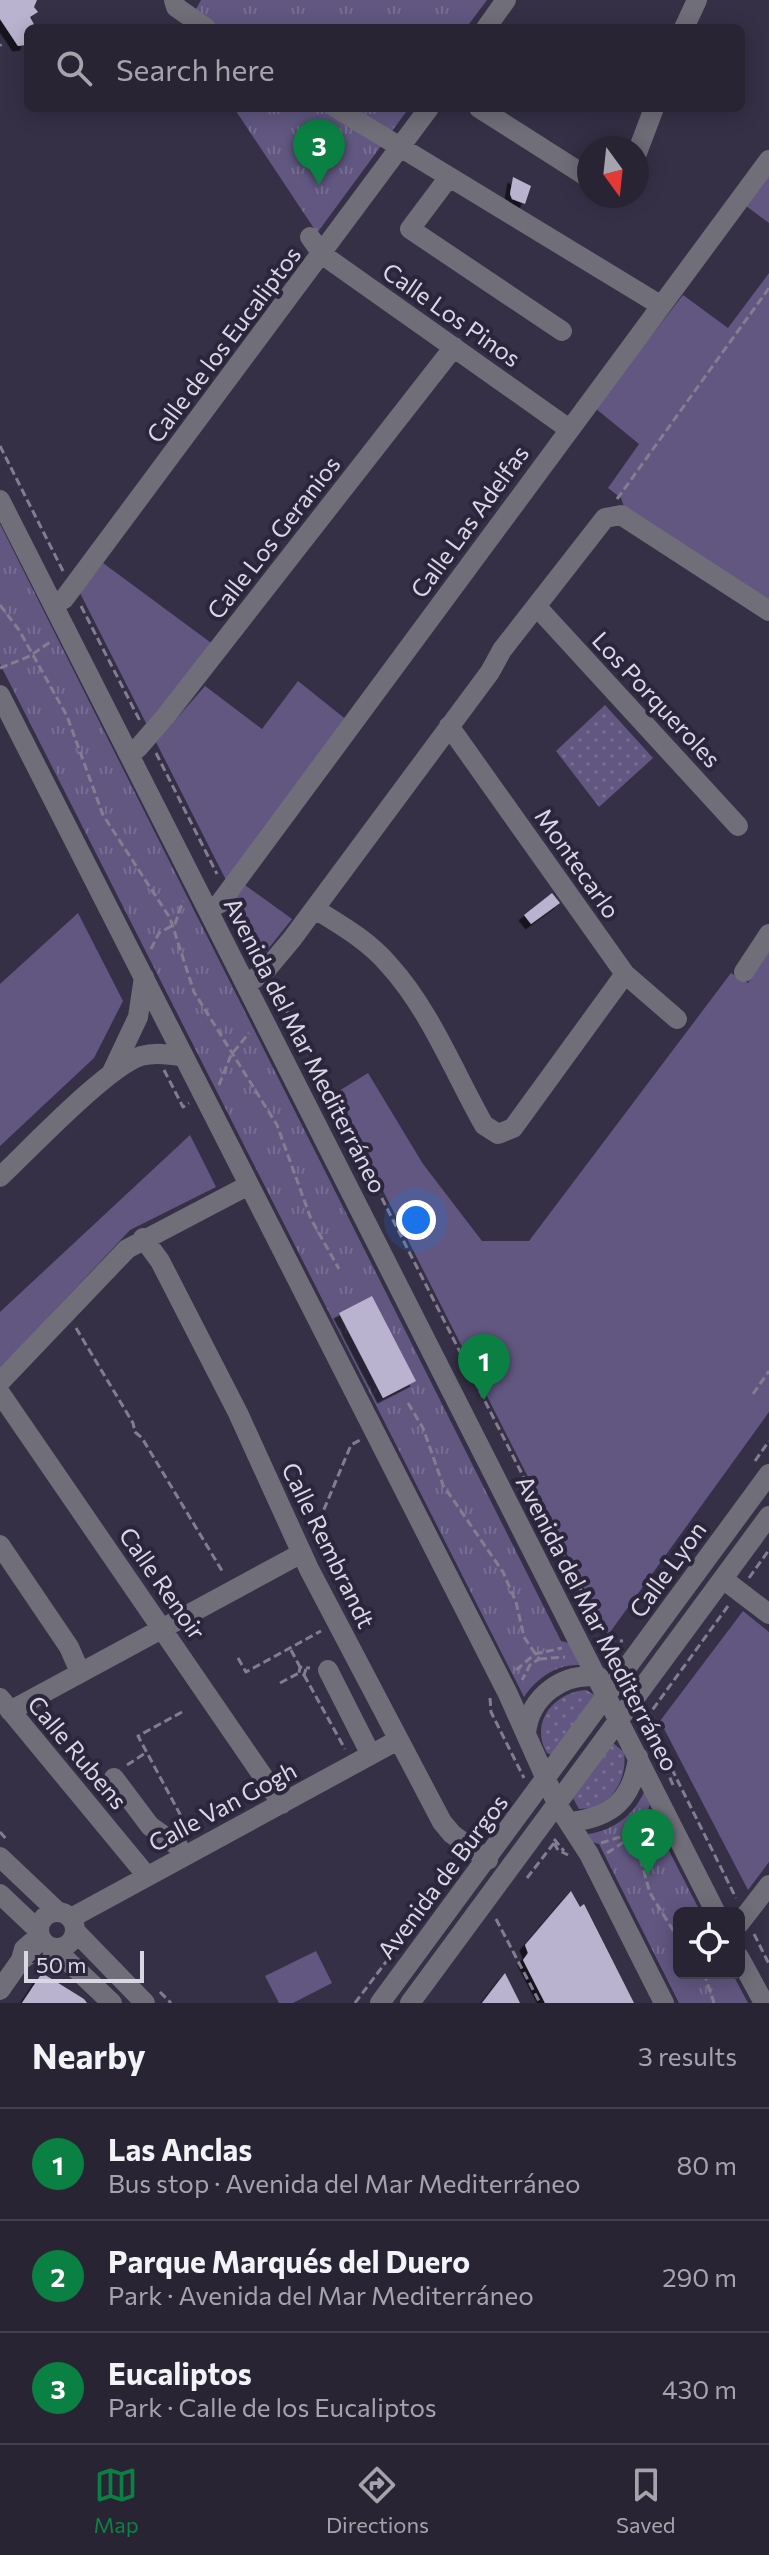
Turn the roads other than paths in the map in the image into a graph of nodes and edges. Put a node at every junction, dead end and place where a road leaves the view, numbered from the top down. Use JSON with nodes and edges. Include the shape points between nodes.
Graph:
{"nodes":[{"id":1,"x":174,"y":0,"type":"edge"},
{"id":2,"x":506,"y":0,"type":"edge"},
{"id":3,"x":697,"y":0,"type":"edge"},
{"id":4,"x":200,"y":24,"type":"edge"},
{"id":5,"x":489,"y":24,"type":"edge"},
{"id":6,"x":686,"y":24,"type":"edge"},
{"id":7,"x":342,"y":112,"type":"edge"},
{"id":8,"x":426,"y":112,"type":"edge"},
{"id":9,"x":485,"y":112,"type":"edge"},
{"id":10,"x":652,"y":112,"type":"edge"},
{"id":11,"x":643,"y":136,"type":"edge"},
{"id":12,"x":400,"y":148,"type":"junction"},
{"id":13,"x":769,"y":160,"type":"edge"},
{"id":14,"x":577,"y":170,"type":"edge"},
{"id":15,"x":449,"y":177,"type":"junction"},
{"id":16,"x":310,"y":237,"type":"dead end"},
{"id":17,"x":323,"y":255,"type":"junction"},
{"id":18,"x":660,"y":305,"type":"junction"},
{"id":19,"x":562,"y":331,"type":"dead end"},
{"id":20,"x":454,"y":347,"type":"junction"},
{"id":21,"x":569,"y":429,"type":"junction"},
{"id":22,"x":0,"y":500,"type":"edge"},
{"id":23,"x":53,"y":605,"type":"junction"},
{"id":24,"x":538,"y":608,"type":"junction"},
{"id":25,"x":769,"y":611,"type":"edge"},
{"id":26,"x":0,"y":695,"type":"edge"},
{"id":27,"x":449,"y":726,"type":"junction"},
{"id":28,"x":128,"y":753,"type":"junction"},
{"id":29,"x":738,"y":826,"type":"dead end"},
{"id":30,"x":208,"y":909,"type":"junction"},
{"id":31,"x":315,"y":909,"type":"junction"},
{"id":32,"x":769,"y":934,"type":"edge"},
{"id":33,"x":142,"y":972,"type":"junction"},
{"id":34,"x":744,"y":972,"type":"dead end"},
{"id":35,"x":625,"y":974,"type":"junction"},
{"id":36,"x":246,"y":985,"type":"junction"},
{"id":37,"x":677,"y":1019,"type":"dead end"},
{"id":38,"x":184,"y":1057,"type":"junction"},
{"id":39,"x":112,"y":1072,"type":"junction"},
{"id":40,"x":0,"y":1177,"type":"edge"},
{"id":41,"x":247,"y":1186,"type":"junction"},
{"id":42,"x":143,"y":1238,"type":"junction"},
{"id":43,"x":0,"y":1382,"type":"edge"},
{"id":44,"x":0,"y":1393,"type":"edge"},
{"id":45,"x":769,"y":1474,"type":"edge"},
{"id":46,"x":769,"y":1516,"type":"edge"},
{"id":47,"x":0,"y":1545,"type":"edge"},
{"id":48,"x":302,"y":1553,"type":"junction"},
{"id":49,"x":730,"y":1586,"type":"junction"},
{"id":50,"x":769,"y":1614,"type":"edge"},
{"id":51,"x":164,"y":1629,"type":"junction"},
{"id":52,"x":314,"y":1669,"type":"road end"},
{"id":53,"x":80,"y":1672,"type":"junction"},
{"id":54,"x":603,"y":1686,"type":"junction"},
{"id":55,"x":5,"y":1705,"type":"edge"},
{"id":56,"x":620,"y":1720,"type":"junction"},
{"id":57,"x":526,"y":1733,"type":"junction"},
{"id":58,"x":398,"y":1740,"type":"junction"},
{"id":59,"x":638,"y":1757,"type":"junction"},
{"id":60,"x":362,"y":1760,"type":"junction"},
{"id":61,"x":114,"y":1778,"type":"road end"},
{"id":62,"x":546,"y":1779,"type":"junction"},
{"id":63,"x":282,"y":1804,"type":"junction"},
{"id":64,"x":565,"y":1814,"type":"junction"},
{"id":65,"x":190,"y":1853,"type":"junction"},
{"id":66,"x":0,"y":1857,"type":"edge"},
{"id":67,"x":488,"y":1860,"type":"junction"},
{"id":68,"x":147,"y":1876,"type":"junction"},
{"id":69,"x":769,"y":1885,"type":"edge"},
{"id":70,"x":0,"y":1894,"type":"edge"},
{"id":71,"x":713,"y":1907,"type":"edge"},
{"id":72,"x":745,"y":1916,"type":"edge"},
{"id":73,"x":68,"y":1920,"type":"junction"},
{"id":74,"x":45,"y":1940,"type":"junction"},
{"id":75,"x":745,"y":1968,"type":"edge"},
{"id":76,"x":0,"y":1990,"type":"edge"},
{"id":77,"x":112,"y":2003,"type":"edge"},
{"id":78,"x":145,"y":2003,"type":"edge"},
{"id":79,"x":380,"y":2003,"type":"edge"},
{"id":80,"x":410,"y":2003,"type":"edge"},
{"id":81,"x":664,"y":2003,"type":"edge"},
{"id":82,"x":764,"y":2003,"type":"edge"}],
"edges":[{"from":1,"to":4,"type":"street"},
{"from":2,"to":5,"type":"street"},
{"from":3,"to":6,"type":"street"},
{"from":7,"to":12,"type":"street"},
{"from":8,"to":12,"type":"street","name":"Calle de los Eucaliptos"},
{"from":9,"to":14,"type":"street"},
{"from":10,"to":11,"type":"street"},
{"from":12,"to":15,"type":"street"},
{"from":12,"to":17,"type":"street","name":"Calle de los Eucaliptos"},
{"from":13,"to":18,"type":"street","name":"Calle Las Adelfas"},
{"from":15,"to":18,"type":"street"},
{"from":15,"to":19,"type":"street","via":[[410,229]]},
{"from":16,"to":17,"type":"street","name":"Calle Los Pinos"},
{"from":17,"to":20,"type":"street","name":"Calle Los Pinos"},
{"from":17,"to":23,"type":"street","name":"Calle de los Eucaliptos","via":[[72,588]]},
{"from":18,"to":21,"type":"street","name":"Calle Las Adelfas"},
{"from":20,"to":21,"type":"street","name":"Calle Los Pinos"},
{"from":20,"to":28,"type":"street","name":"Calle Los Geranios","via":[[148,737]]},
{"from":21,"to":30,"type":"street","name":"Calle Las Adelfas","via":[[227,893]]},
{"from":22,"to":23,"type":"street","name":"Avenida del Mar Mediterráneo"},
{"from":23,"to":28,"type":"street","name":"Avenida del Mar Mediterráneo"},
{"from":24,"to":25,"type":"street","via":[[599,523],[621,515]]},
{"from":24,"to":27,"type":"street"},
{"from":24,"to":29,"type":"street","name":"Los Porqueroles"},
{"from":26,"to":33,"type":"street"},
{"from":27,"to":31,"type":"street"},
{"from":27,"to":35,"type":"street","name":"Montecarlo"},
{"from":28,"to":30,"type":"street","name":"Avenida del Mar Mediterráneo"},
{"from":30,"to":36,"type":"street","name":"Avenida del Mar Mediterráneo"},
{"from":31,"to":35,"type":"street","via":[[388,963],[417,1002],[484,1125],[498,1134],[513,1128]]},
{"from":31,"to":36,"type":"street","via":[[266,970]]},
{"from":32,"to":34,"type":"street"},
{"from":33,"to":38,"type":"street"},
{"from":33,"to":39,"type":"street","via":[[138,1017]]},
{"from":35,"to":37,"type":"street","name":"Montecarlo"},
{"from":36,"to":54,"type":"street","name":"Avenida del Mar Mediterráneo"},
{"from":38,"to":39,"type":"street","via":[[156,1053]]},
{"from":38,"to":41,"type":"street"},
{"from":39,"to":40,"type":"street"},
{"from":41,"to":42,"type":"street"},
{"from":41,"to":57,"type":"street","via":[[508,1684]]},
{"from":42,"to":43,"type":"street"},
{"from":42,"to":48,"type":"street","name":"Calle Rembrandt","via":[[238,1413]]},
{"from":44,"to":51,"type":"street","name":"Calle Renoir"},
{"from":45,"to":54,"type":"street","name":"Calle Lyon"},
{"from":46,"to":49,"type":"street"},
{"from":47,"to":53,"type":"street","via":[[69,1647]]},
{"from":48,"to":51,"type":"street"},
{"from":48,"to":58,"type":"street","name":"Calle Rembrandt"},
{"from":49,"to":50,"type":"street"},
{"from":49,"to":56,"type":"street"},
{"from":51,"to":53,"type":"street"},
{"from":51,"to":63,"type":"street","name":"Calle Renoir"},
{"from":52,"to":60,"type":"street"},
{"from":53,"to":55,"type":"street"},
{"from":54,"to":56,"type":"street","name":"Avenida del Mar Mediterráneo"},
{"from":54,"to":57,"type":"street","via":[[573,1678],[547,1691],[531,1712]]},
{"from":54,"to":62,"type":"street","name":"Calle Lyon"},
{"from":55,"to":68,"type":"street","name":"Calle Rubens"},
{"from":56,"to":59,"type":"street","name":"Avenida del Mar Mediterráneo"},
{"from":56,"to":64,"type":"street"},
{"from":57,"to":62,"type":"street"},
{"from":58,"to":60,"type":"street","name":"Calle Van Gogh"},
{"from":58,"to":67,"type":"street","name":"Calle Rembrandt","via":[[442,1822]]},
{"from":59,"to":64,"type":"street","via":[[634,1781],[622,1803],[601,1817]]},
{"from":59,"to":71,"type":"street","name":"Avenida del Mar Mediterráneo"},
{"from":60,"to":63,"type":"street","name":"Calle Van Gogh"},
{"from":61,"to":65,"type":"street","via":[[150,1826]]},
{"from":62,"to":64,"type":"street"},
{"from":62,"to":67,"type":"street","name":"Avenida de Burgos"},
{"from":63,"to":65,"type":"street","name":"Calle Van Gogh"},
{"from":64,"to":80,"type":"street"},
{"from":64,"to":81,"type":"street"},
{"from":65,"to":68,"type":"street","name":"Calle Van Gogh"},
{"from":66,"to":73,"type":"street"},
{"from":67,"to":79,"type":"street","name":"Avenida de Burgos"},
{"from":68,"to":73,"type":"street","name":"Calle Van Gogh"},
{"from":69,"to":72,"type":"street"},
{"from":70,"to":74,"type":"street"},
{"from":73,"to":74,"type":"street","via":[[44,1916]]},
{"from":73,"to":74,"type":"street","via":[[69,1944]]},
{"from":73,"to":78,"type":"street"},
{"from":74,"to":76,"type":"street","via":[[24,1949]]},
{"from":74,"to":77,"type":"street"},
{"from":75,"to":82,"type":"street"}]}
